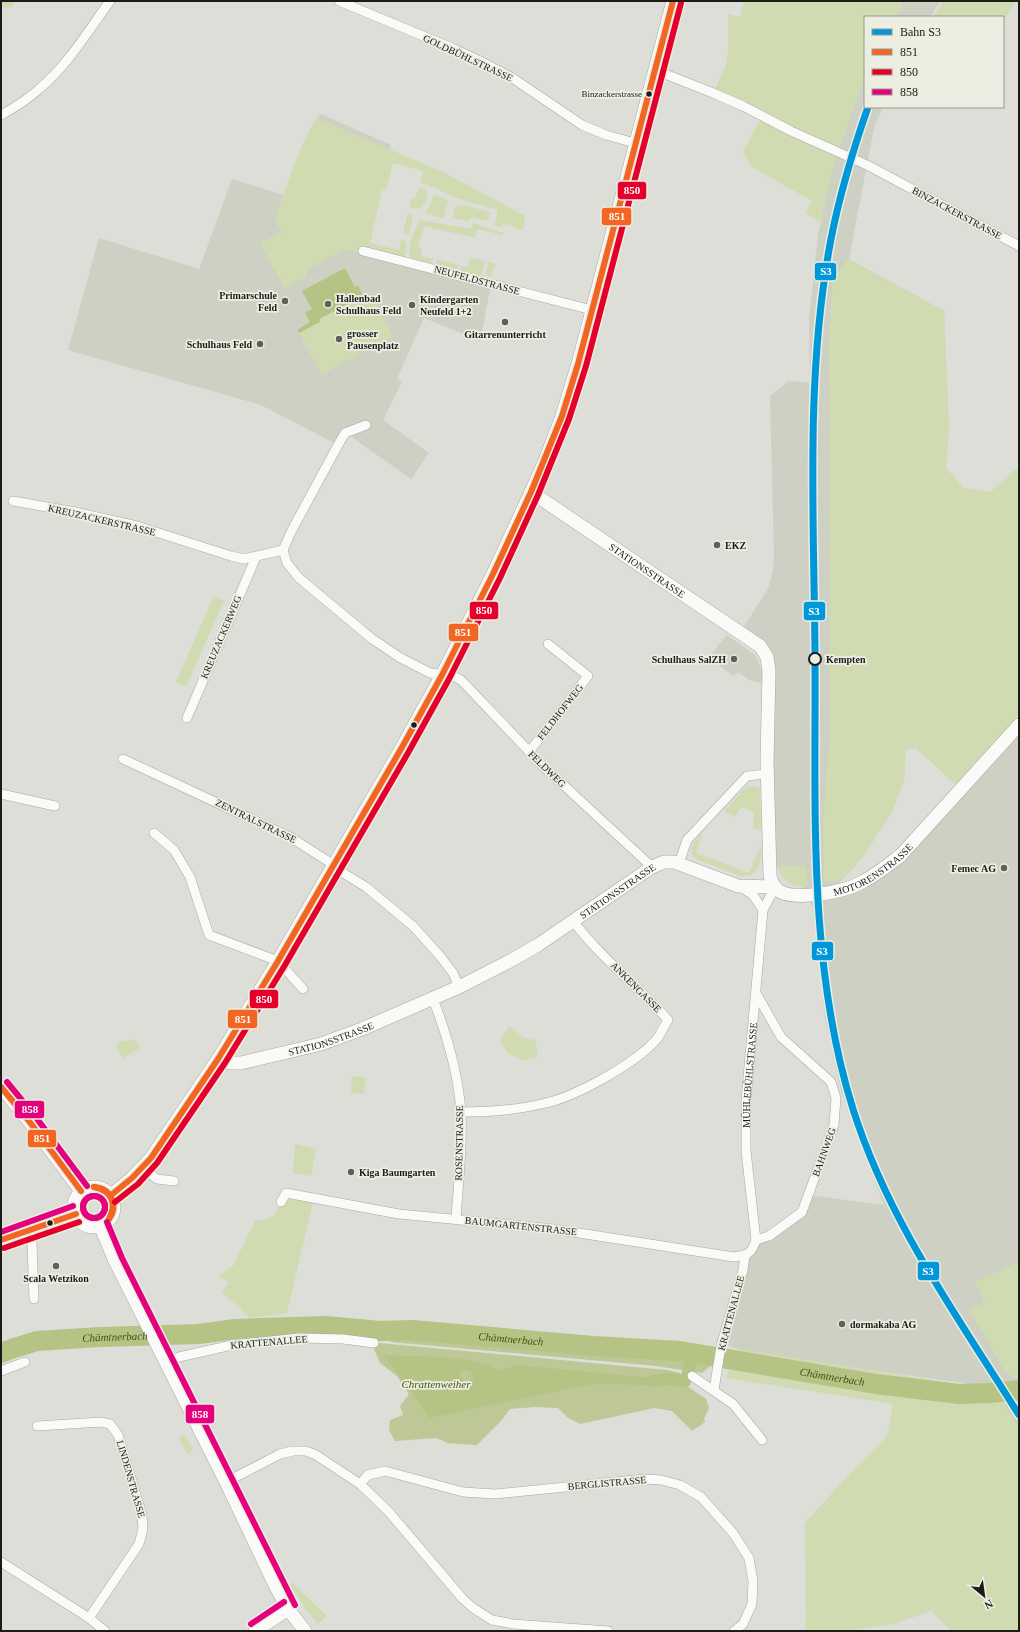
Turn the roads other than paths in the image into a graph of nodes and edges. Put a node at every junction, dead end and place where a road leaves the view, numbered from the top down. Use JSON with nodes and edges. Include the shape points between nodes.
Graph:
{"nodes":[{"id":1,"x":110,"y":1,"type":"edge"},
{"id":2,"x":339,"y":1,"type":"edge"},
{"id":3,"x":673,"y":1,"type":"edge"},
{"id":4,"x":654,"y":70,"type":"junction"},
{"id":5,"x":1,"y":115,"type":"edge"},
{"id":6,"x":635,"y":143,"type":"junction"},
{"id":7,"x":1019,"y":246,"type":"edge"},
{"id":8,"x":363,"y":251,"type":"dead end"},
{"id":9,"x":592,"y":310,"type":"junction"},
{"id":10,"x":366,"y":425,"type":"dead end"},
{"id":11,"x":531,"y":492,"type":"junction"},
{"id":12,"x":14,"y":501,"type":"dead end"},
{"id":13,"x":283,"y":550,"type":"junction"},
{"id":14,"x":256,"y":557,"type":"junction"},
{"id":15,"x":548,"y":644,"type":"dead end"},
{"id":16,"x":442,"y":675,"type":"junction"},
{"id":17,"x":187,"y":718,"type":"dead end"},
{"id":18,"x":1019,"y":725,"type":"edge"},
{"id":19,"x":529,"y":752,"type":"junction"},
{"id":20,"x":123,"y":759,"type":"dead end"},
{"id":21,"x":768,"y":774,"type":"junction"},
{"id":22,"x":1,"y":794,"type":"edge"},
{"id":23,"x":56,"y":806,"type":"dead end"},
{"id":24,"x":154,"y":833,"type":"dead end"},
{"id":25,"x":679,"y":863,"type":"junction"},
{"id":26,"x":334,"y":865,"type":"junction"},
{"id":27,"x":652,"y":868,"type":"junction"},
{"id":28,"x":738,"y":886,"type":"junction"},
{"id":29,"x":775,"y":887,"type":"junction"},
{"id":30,"x":763,"y":910,"type":"junction"},
{"id":31,"x":573,"y":921,"type":"junction"},
{"id":32,"x":278,"y":961,"type":"junction"},
{"id":33,"x":459,"y":987,"type":"junction"},
{"id":34,"x":303,"y":989,"type":"dead end"},
{"id":35,"x":756,"y":993,"type":"junction"},
{"id":36,"x":433,"y":999,"type":"junction"},
{"id":37,"x":218,"y":1060,"type":"junction"},
{"id":38,"x":1,"y":1087,"type":"edge"},
{"id":39,"x":461,"y":1112,"type":"junction"},
{"id":40,"x":143,"y":1168,"type":"junction"},
{"id":41,"x":174,"y":1181,"type":"dead end"},
{"id":42,"x":81,"y":1192,"type":"junction"},
{"id":43,"x":110,"y":1196,"type":"junction"},
{"id":44,"x":281,"y":1202,"type":"dead end"},
{"id":45,"x":76,"y":1214,"type":"junction"},
{"id":46,"x":456,"y":1219,"type":"junction"},
{"id":47,"x":100,"y":1226,"type":"junction"},
{"id":48,"x":30,"y":1230,"type":"junction"},
{"id":49,"x":1,"y":1240,"type":"edge"},
{"id":50,"x":756,"y":1240,"type":"junction"},
{"id":51,"x":745,"y":1256,"type":"junction"},
{"id":52,"x":34,"y":1299,"type":"dead end"},
{"id":53,"x":374,"y":1343,"type":"dead end"},
{"id":54,"x":25,"y":1362,"type":"dead end"},
{"id":55,"x":166,"y":1362,"type":"junction"},
{"id":56,"x":1,"y":1372,"type":"edge"},
{"id":57,"x":692,"y":1376,"type":"dead end"},
{"id":58,"x":714,"y":1390,"type":"junction"},
{"id":59,"x":37,"y":1426,"type":"dead end"},
{"id":60,"x":762,"y":1440,"type":"dead end"},
{"id":61,"x":226,"y":1482,"type":"junction"},
{"id":62,"x":360,"y":1484,"type":"junction"},
{"id":63,"x":1,"y":1562,"type":"edge"},
{"id":64,"x":288,"y":1609,"type":"junction"},
{"id":65,"x":89,"y":1618,"type":"junction"},
{"id":66,"x":105,"y":1631,"type":"edge"},
{"id":67,"x":255,"y":1631,"type":"edge"},
{"id":68,"x":305,"y":1631,"type":"edge"},
{"id":69,"x":608,"y":1631,"type":"edge"},
{"id":70,"x":734,"y":1631,"type":"edge"}],
"edges":[{"from":1,"to":5,"type":"street","via":[[56,73],[39,90]]},
{"from":2,"to":6,"type":"street","name":"GOLDBÜHLSTRASSE","via":[[465,54],[511,77],[582,125]]},
{"from":3,"to":4,"type":"main road"},
{"from":4,"to":6,"type":"main road"},
{"from":4,"to":7,"type":"street","name":"BINZACKERSTRASSE","via":[[743,106],[867,165]]},
{"from":6,"to":9,"type":"main road"},
{"from":8,"to":9,"type":"street","name":"NEUFELDSTRASSE"},
{"from":9,"to":11,"type":"main road","via":[[562,416]]},
{"from":10,"to":13,"type":"street","via":[[346,433]]},
{"from":11,"to":16,"type":"main road"},
{"from":11,"to":21,"type":"main road","name":"STATIONSSTRASSE","via":[[760,646],[767,657],[769,671]]},
{"from":12,"to":14,"type":"street","name":"KREUZACKERSTRASSE","via":[[137,526],[231,556],[244,559]]},
{"from":13,"to":14,"type":"street","name":"KREUZACKERSTRASSE"},
{"from":13,"to":16,"type":"street","via":[[287,563],[299,578],[371,638],[399,657],[430,673]]},
{"from":14,"to":17,"type":"street","name":"KREUZACKERWEG"},
{"from":15,"to":19,"type":"street","name":"FELDHOFWEG","via":[[588,676]]},
{"from":16,"to":19,"type":"street","name":"FELDWEG","via":[[461,680]]},
{"from":16,"to":26,"type":"main road"},
{"from":18,"to":29,"type":"main road","name":"MOTORENSTRASSE","via":[[900,855],[875,875],[850,888],[824,894],[793,894],[781,892]]},
{"from":19,"to":27,"type":"street","name":"FELDWEG"},
{"from":20,"to":26,"type":"street","name":"ZENTRALSTRASSE","via":[[290,837]]},
{"from":21,"to":25,"type":"street","via":[[747,776],[688,840]]},
{"from":21,"to":29,"type":"main road","via":[[770,875]]},
{"from":22,"to":23,"type":"street"},
{"from":24,"to":32,"type":"street","via":[[174,850],[190,877],[209,935]]},
{"from":25,"to":27,"type":"main road","name":"STATIONSSTRASSE","via":[[664,862]]},
{"from":25,"to":28,"type":"main road","name":"MOTORENSTRASSE"},
{"from":26,"to":32,"type":"main road"},
{"from":26,"to":33,"type":"street","name":"ZENTRALSTRASSE","via":[[371,891],[413,926],[453,973]]},
{"from":27,"to":31,"type":"main road","name":"STATIONSSTRASSE"},
{"from":28,"to":29,"type":"main road","name":"MOTORENSTRASSE"},
{"from":28,"to":30,"type":"street","via":[[753,895]]},
{"from":29,"to":30,"type":"street","name":"MÜHLEBÜHLSTRASSE"},
{"from":30,"to":35,"type":"street","name":"MÜHLEBÜHLSTRASSE"},
{"from":31,"to":33,"type":"main road","name":"STATIONSSTRASSE","via":[[538,945]]},
{"from":31,"to":39,"type":"street","name":"ANKENGASSE","via":[[668,1020],[656,1039],[636,1056],[604,1078],[577,1092],[548,1103],[517,1109]]},
{"from":32,"to":34,"type":"street"},
{"from":32,"to":37,"type":"main road"},
{"from":33,"to":36,"type":"main road","name":"STATIONSSTRASSE"},
{"from":35,"to":50,"type":"street","name":"MÜHLEBÜHLSTRASSE","via":[[746,1100],[746,1151]]},
{"from":35,"to":50,"type":"street","name":"BAHNWEG","via":[[781,1037],[831,1082],[836,1098],[834,1125],[802,1212],[769,1236]]},
{"from":36,"to":37,"type":"main road","name":"STATIONSSTRASSE","via":[[321,1044],[275,1056],[229,1063]]},
{"from":36,"to":39,"type":"street","name":"ROSENSTRASSE","via":[[451,1051]]},
{"from":37,"to":40,"type":"main road"},
{"from":38,"to":42,"type":"main road","via":[[25,1115]]},
{"from":39,"to":46,"type":"street","name":"ROSENSTRASSE"},
{"from":40,"to":41,"type":"street","via":[[157,1179]]},
{"from":40,"to":43,"type":"main road"},
{"from":42,"to":43,"type":"main road","via":[[94,1187],[106,1191]]},
{"from":42,"to":45,"type":"main road","via":[[75,1202]]},
{"from":43,"to":47,"type":"main road","via":[[114,1207],[113,1213]]},
{"from":44,"to":46,"type":"street","name":"BAUMGARTENSTRASSE","via":[[286,1193],[399,1214]]},
{"from":45,"to":47,"type":"main road","via":[[79,1220],[89,1226]]},
{"from":45,"to":48,"type":"main road"},
{"from":46,"to":51,"type":"street","name":"BAUMGARTENSTRASSE","via":[[553,1229],[734,1257]]},
{"from":47,"to":55,"type":"main road"},
{"from":48,"to":49,"type":"main road"},
{"from":48,"to":52,"type":"street"},
{"from":50,"to":51,"type":"street","via":[[753,1250]]},
{"from":51,"to":58,"type":"street","name":"KRATTENALLEE","via":[[721,1347]]},
{"from":53,"to":55,"type":"street","name":"KRATTENALLEE","via":[[299,1338],[232,1345]]},
{"from":54,"to":56,"type":"street"},
{"from":55,"to":61,"type":"main road"},
{"from":57,"to":58,"type":"street"},
{"from":58,"to":60,"type":"street","via":[[733,1404]]},
{"from":59,"to":65,"type":"street","name":"LINDENSTRASSE","via":[[101,1422],[110,1424],[118,1435],[142,1515],[143,1529],[139,1544]]},
{"from":61,"to":62,"type":"street","via":[[280,1454],[306,1451]]},
{"from":61,"to":64,"type":"main road"},
{"from":62,"to":69,"type":"street","via":[[388,1512],[462,1598],[492,1620]]},
{"from":62,"to":70,"type":"street","name":"BERGLISTRASSE","via":[[368,1476],[385,1471],[463,1492],[489,1493],[645,1479],[680,1485],[701,1497],[733,1534],[749,1558],[753,1581],[752,1604],[743,1624]]},
{"from":63,"to":65,"type":"street"},
{"from":64,"to":67,"type":"main road"},
{"from":64,"to":68,"type":"main road"},
{"from":65,"to":66,"type":"street"}]}
